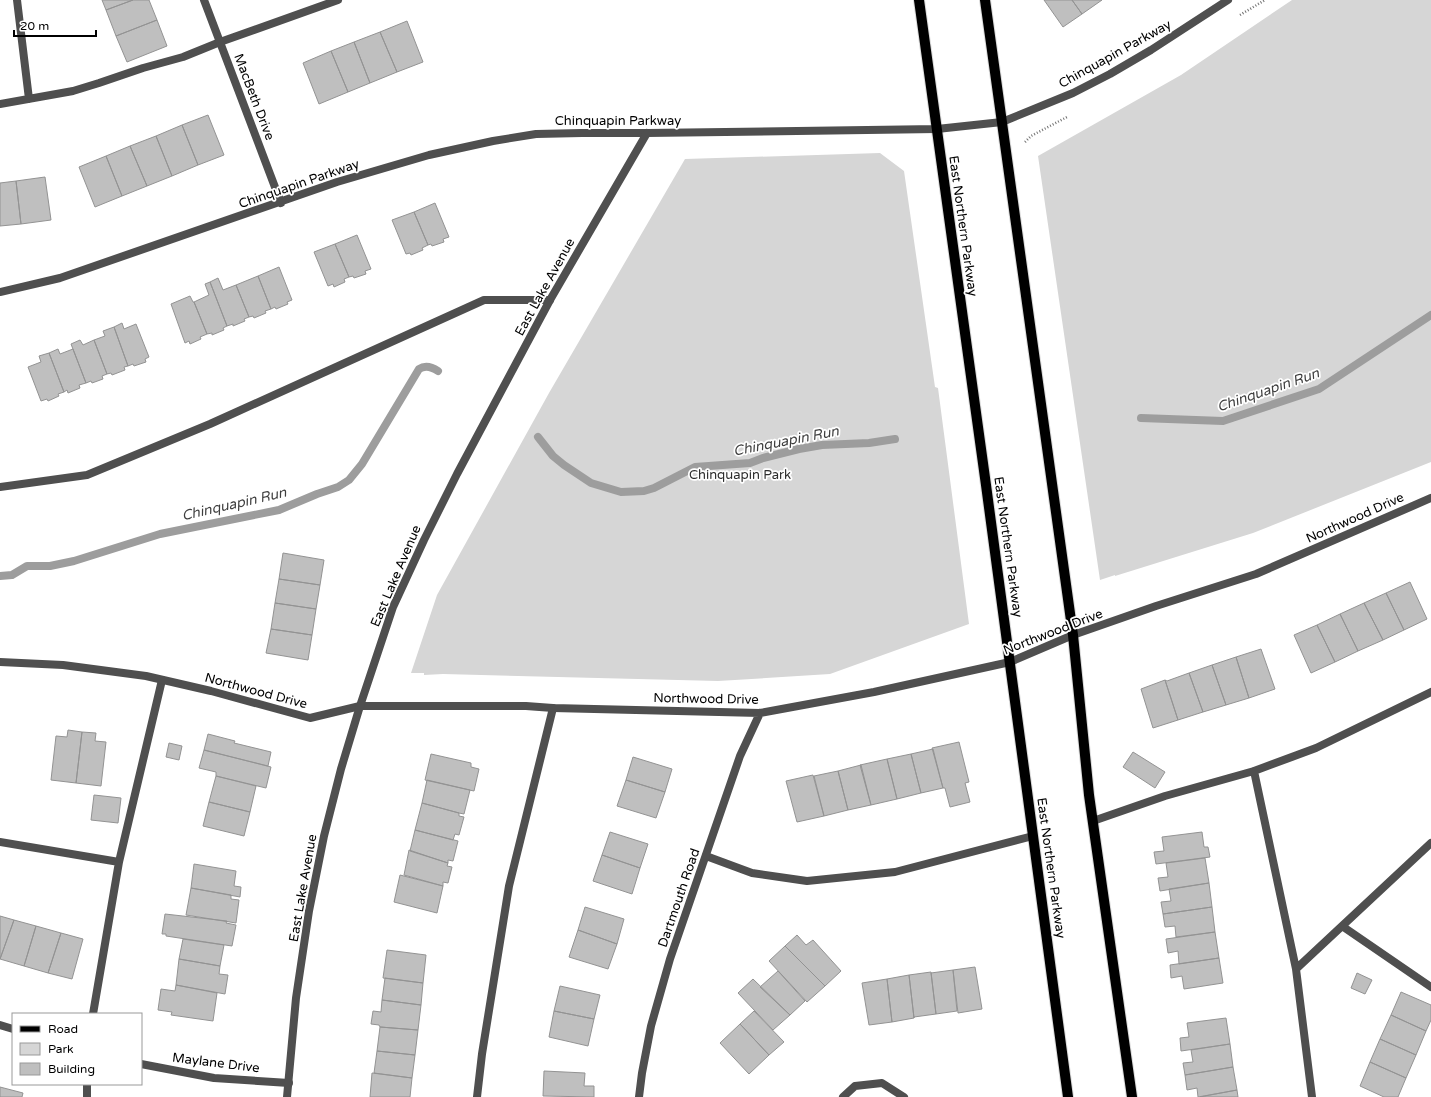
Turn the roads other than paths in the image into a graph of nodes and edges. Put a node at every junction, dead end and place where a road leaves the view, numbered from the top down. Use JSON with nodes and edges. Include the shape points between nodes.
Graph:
{"nodes":[{"id":1,"x":17,"y":0,"type":"edge"},
{"id":2,"x":204,"y":0,"type":"edge"},
{"id":3,"x":338,"y":0,"type":"edge"},
{"id":4,"x":919,"y":0,"type":"edge"},
{"id":5,"x":985,"y":0,"type":"edge"},
{"id":6,"x":1228,"y":0,"type":"edge"},
{"id":7,"x":220,"y":42,"type":"junction"},
{"id":8,"x":29,"y":99,"type":"junction"},
{"id":9,"x":0,"y":104,"type":"edge"},
{"id":10,"x":1002,"y":122,"type":"junction"},
{"id":11,"x":937,"y":130,"type":"junction"},
{"id":12,"x":647,"y":134,"type":"junction"},
{"id":13,"x":281,"y":202,"type":"junction"},
{"id":14,"x":0,"y":292,"type":"edge"},
{"id":15,"x":550,"y":300,"type":"junction"},
{"id":16,"x":0,"y":488,"type":"edge"},
{"id":17,"x":1431,"y":498,"type":"edge"},
{"id":18,"x":1073,"y":635,"type":"junction"},
{"id":19,"x":0,"y":662,"type":"edge"},
{"id":20,"x":1010,"y":662,"type":"junction"},
{"id":21,"x":162,"y":680,"type":"junction"},
{"id":22,"x":1431,"y":692,"type":"edge"},
{"id":23,"x":360,"y":706,"type":"junction"},
{"id":24,"x":553,"y":708,"type":"junction"},
{"id":25,"x":760,"y":713,"type":"junction"},
{"id":26,"x":1254,"y":771,"type":"junction"},
{"id":27,"x":1093,"y":820,"type":"junction"},
{"id":28,"x":1033,"y":836,"type":"junction"},
{"id":29,"x":0,"y":842,"type":"edge"},
{"id":30,"x":1431,"y":843,"type":"edge"},
{"id":31,"x":706,"y":856,"type":"junction"},
{"id":32,"x":118,"y":862,"type":"junction"},
{"id":33,"x":1342,"y":926,"type":"junction"},
{"id":34,"x":1296,"y":969,"type":"junction"},
{"id":35,"x":1431,"y":987,"type":"edge"},
{"id":36,"x":93,"y":1013,"type":"edge"},
{"id":37,"x":0,"y":1025,"type":"edge"},
{"id":38,"x":12,"y":1029,"type":"edge"},
{"id":39,"x":142,"y":1064,"type":"edge"},
{"id":40,"x":289,"y":1083,"type":"junction"},
{"id":41,"x":87,"y":1085,"type":"edge"},
{"id":42,"x":87,"y":1097,"type":"edge"},
{"id":43,"x":287,"y":1097,"type":"edge"},
{"id":44,"x":477,"y":1097,"type":"edge"},
{"id":45,"x":639,"y":1097,"type":"edge"},
{"id":46,"x":842,"y":1097,"type":"edge"},
{"id":47,"x":904,"y":1097,"type":"edge"},
{"id":48,"x":1068,"y":1097,"type":"edge"},
{"id":49,"x":1132,"y":1097,"type":"edge"},
{"id":50,"x":1312,"y":1097,"type":"edge"}],
"edges":[{"from":1,"to":8,"type":"street"},
{"from":2,"to":7,"type":"street","name":"MacBeth Drive"},
{"from":3,"to":7,"type":"street"},
{"from":4,"to":11,"type":"main road","name":"East Northern Parkway"},
{"from":5,"to":10,"type":"main road"},
{"from":6,"to":10,"type":"street","name":"Chinquapin Parkway","via":[[1110,74],[1073,93]]},
{"from":7,"to":8,"type":"street","via":[[183,57],[73,91]]},
{"from":7,"to":13,"type":"street","name":"MacBeth Drive"},
{"from":8,"to":9,"type":"street"},
{"from":10,"to":11,"type":"street","name":"Chinquapin Parkway"},
{"from":10,"to":18,"type":"main road"},
{"from":11,"to":12,"type":"street","name":"Chinquapin Parkway"},
{"from":11,"to":20,"type":"main road","name":"East Northern Parkway"},
{"from":12,"to":13,"type":"street","name":"Chinquapin Parkway","via":[[536,134],[493,141],[429,155],[337,182]]},
{"from":12,"to":15,"type":"street","name":"East Lake Avenue"},
{"from":13,"to":14,"type":"street","name":"Chinquapin Parkway","via":[[60,278]]},
{"from":15,"to":16,"type":"street","via":[[484,300],[210,424],[87,475]]},
{"from":15,"to":23,"type":"street","name":"East Lake Avenue","via":[[424,540],[393,607]]},
{"from":17,"to":18,"type":"street","name":"Northwood Drive","via":[[1256,574]]},
{"from":18,"to":20,"type":"street","name":"Northwood Drive"},
{"from":18,"to":27,"type":"main road"},
{"from":19,"to":21,"type":"street","name":"Northwood Drive","via":[[63,665]]},
{"from":20,"to":25,"type":"street","name":"Northwood Drive","via":[[874,692]]},
{"from":20,"to":28,"type":"main road","name":"East Northern Parkway"},
{"from":21,"to":23,"type":"street","name":"Northwood Drive","via":[[310,718]]},
{"from":21,"to":32,"type":"street"},
{"from":22,"to":26,"type":"street","via":[[1316,748]]},
{"from":23,"to":24,"type":"street","name":"Northwood Drive"},
{"from":23,"to":40,"type":"street","name":"East Lake Avenue","via":[[324,836],[309,911],[296,998]]},
{"from":24,"to":25,"type":"street","name":"Northwood Drive"},
{"from":24,"to":44,"type":"street","via":[[509,886]]},
{"from":25,"to":31,"type":"street","name":"Dartmouth Road","via":[[740,756]]},
{"from":26,"to":27,"type":"street"},
{"from":26,"to":34,"type":"street"},
{"from":27,"to":49,"type":"main road"},
{"from":28,"to":31,"type":"street","via":[[895,872],[807,881],[752,873]]},
{"from":28,"to":48,"type":"main road","name":"East Northern Parkway"},
{"from":29,"to":32,"type":"street"},
{"from":30,"to":33,"type":"street"},
{"from":31,"to":45,"type":"street","name":"Dartmouth Road","via":[[670,959],[651,1026]]},
{"from":32,"to":36,"type":"street"},
{"from":33,"to":34,"type":"street"},
{"from":33,"to":35,"type":"street"},
{"from":34,"to":50,"type":"street"},
{"from":37,"to":38,"type":"street"},
{"from":39,"to":40,"type":"street","name":"Maylane Drive","via":[[214,1078]]},
{"from":40,"to":43,"type":"street","name":"East Lake Avenue"},
{"from":41,"to":42,"type":"street"},
{"from":46,"to":47,"type":"street","via":[[855,1086],[882,1083]]}]}
